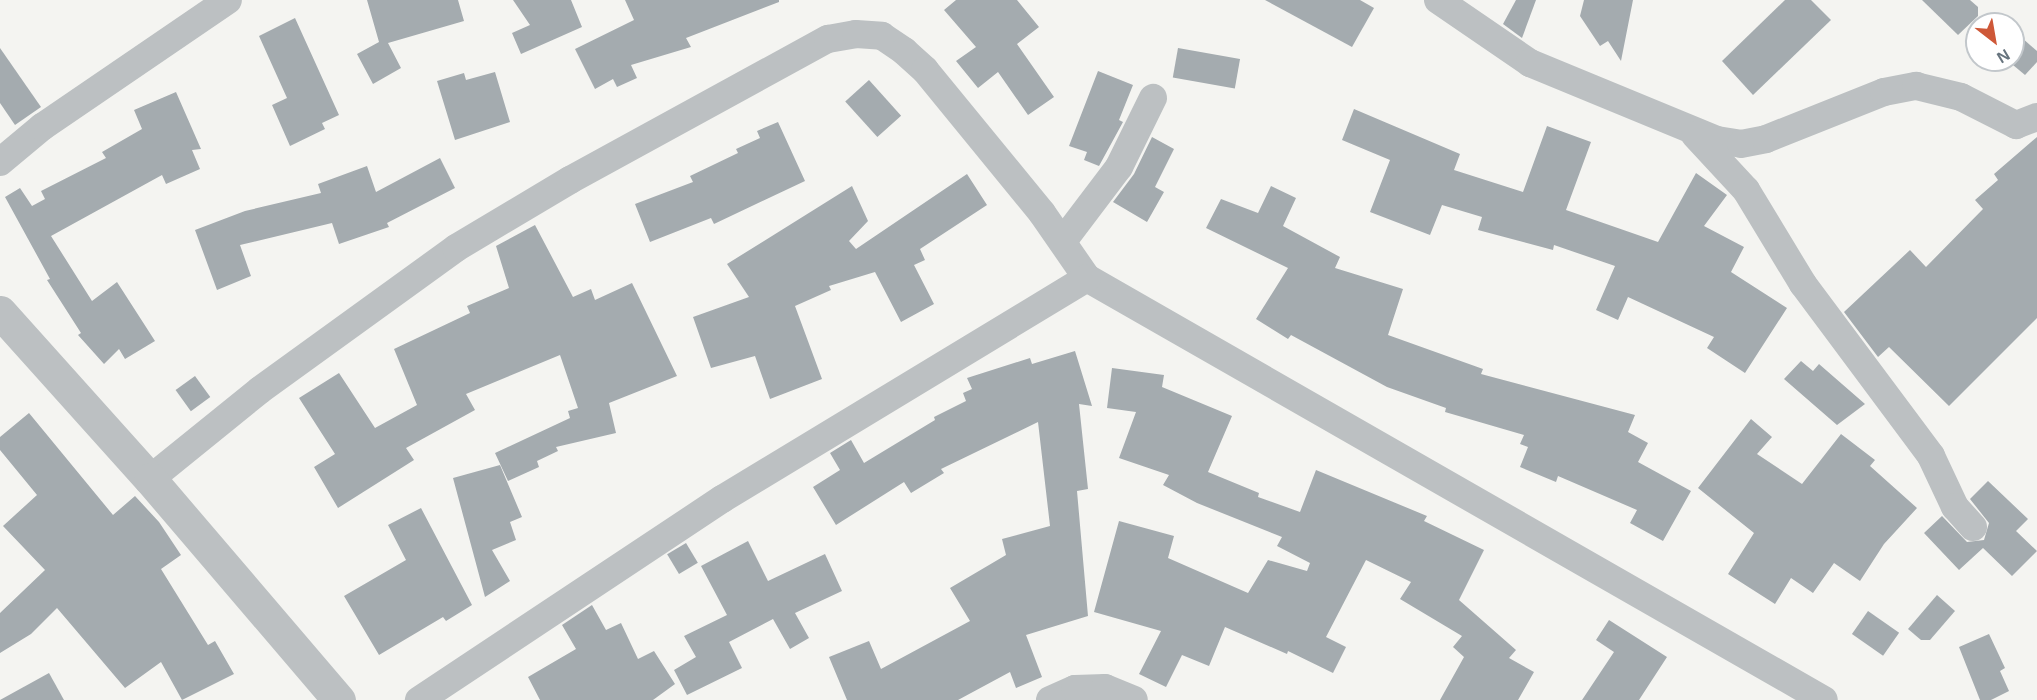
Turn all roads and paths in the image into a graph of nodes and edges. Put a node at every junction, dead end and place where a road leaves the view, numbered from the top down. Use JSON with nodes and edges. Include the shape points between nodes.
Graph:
{"nodes":[{"id":1,"x":228,"y":0,"type":"edge"},
{"id":2,"x":1438,"y":0,"type":"edge"},
{"id":3,"x":1153,"y":98,"type":"dead end"},
{"id":4,"x":2037,"y":117,"type":"edge"},
{"id":5,"x":1694,"y":133,"type":"junction"},
{"id":6,"x":0,"y":162,"type":"edge"},
{"id":7,"x":1063,"y":241,"type":"junction"},
{"id":8,"x":1088,"y":278,"type":"junction"},
{"id":9,"x":0,"y":312,"type":"edge"},
{"id":10,"x":150,"y":479,"type":"junction"},
{"id":11,"x":1973,"y":527,"type":"dead end"},
{"id":12,"x":339,"y":700,"type":"edge"},
{"id":13,"x":419,"y":700,"type":"edge"},
{"id":14,"x":1050,"y":700,"type":"edge"},
{"id":15,"x":1134,"y":700,"type":"edge"},
{"id":16,"x":1824,"y":700,"type":"edge"}],
"edges":[{"from":1,"to":6,"type":"street","via":[[56,118]]},
{"from":2,"to":5,"type":"street","via":[[1530,63]]},
{"from":3,"to":7,"type":"street","via":[[1119,167]]},
{"from":4,"to":5,"type":"street","via":[[2016,125],[1961,97],[1916,86],[1884,92],[1766,139],[1741,144]]},
{"from":5,"to":11,"type":"street","via":[[1746,190],[1803,284],[1931,456],[1955,507]]},
{"from":7,"to":8,"type":"street"},
{"from":7,"to":10,"type":"street","via":[[925,70],[904,51],[882,36],[856,34],[828,39],[581,174],[456,248],[260,390]]},
{"from":8,"to":13,"type":"street","via":[[722,499]]},
{"from":8,"to":16,"type":"street"},
{"from":9,"to":10,"type":"street"},
{"from":10,"to":12,"type":"street"},
{"from":14,"to":15,"type":"street","via":[[1075,690],[1105,688]]}]}
